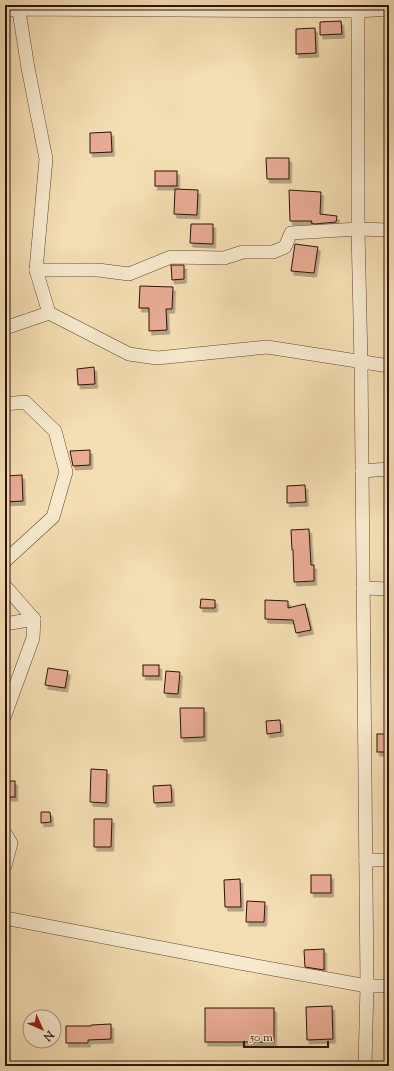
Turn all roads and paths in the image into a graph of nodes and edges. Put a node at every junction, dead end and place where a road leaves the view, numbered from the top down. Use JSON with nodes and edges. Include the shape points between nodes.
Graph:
{"nodes":[{"id":1,"x":358,"y":8,"type":"edge"},
{"id":2,"x":389,"y":9,"type":"edge"},
{"id":3,"x":12,"y":10,"type":"edge"},
{"id":4,"x":358,"y":229,"type":"junction"},
{"id":5,"x":389,"y":230,"type":"edge"},
{"id":6,"x":36,"y":270,"type":"junction"},
{"id":7,"x":49,"y":313,"type":"junction"},
{"id":8,"x":5,"y":328,"type":"edge"},
{"id":9,"x":361,"y":362,"type":"junction"},
{"id":10,"x":389,"y":366,"type":"edge"},
{"id":11,"x":5,"y":404,"type":"edge"},
{"id":12,"x":389,"y":469,"type":"edge"},
{"id":13,"x":362,"y":471,"type":"junction"},
{"id":14,"x":5,"y":561,"type":"edge"},
{"id":15,"x":5,"y":586,"type":"edge"},
{"id":16,"x":363,"y":588,"type":"junction"},
{"id":17,"x":389,"y":588,"type":"edge"},
{"id":18,"x":34,"y":619,"type":"junction"},
{"id":19,"x":5,"y":624,"type":"edge"},
{"id":20,"x":5,"y":715,"type":"edge"},
{"id":21,"x":5,"y":833,"type":"edge"},
{"id":22,"x":366,"y":860,"type":"junction"},
{"id":23,"x":389,"y":860,"type":"edge"},
{"id":24,"x":5,"y":866,"type":"edge"},
{"id":25,"x":5,"y":918,"type":"edge"},
{"id":26,"x":367,"y":986,"type":"junction"},
{"id":27,"x":389,"y":986,"type":"edge"},
{"id":28,"x":365,"y":1066,"type":"edge"}],
"edges":[{"from":1,"to":2,"type":"street"},
{"from":1,"to":3,"type":"street"},
{"from":1,"to":4,"type":"street"},
{"from":3,"to":6,"type":"street","via":[[28,68],[46,159]]},
{"from":4,"to":5,"type":"street"},
{"from":4,"to":6,"type":"street","via":[[291,233],[285,247],[273,252],[243,252],[224,258],[171,257],[129,274],[98,270]]},
{"from":4,"to":9,"type":"street"},
{"from":6,"to":7,"type":"street"},
{"from":7,"to":8,"type":"street"},
{"from":7,"to":9,"type":"street","via":[[129,354],[157,358],[267,347]]},
{"from":9,"to":10,"type":"street"},
{"from":9,"to":13,"type":"street"},
{"from":11,"to":14,"type":"street","via":[[26,402],[55,431],[66,472],[53,517]]},
{"from":12,"to":13,"type":"street"},
{"from":13,"to":16,"type":"street"},
{"from":15,"to":18,"type":"street"},
{"from":16,"to":17,"type":"street"},
{"from":16,"to":22,"type":"street"},
{"from":18,"to":19,"type":"street"},
{"from":18,"to":20,"type":"street","via":[[33,638]]},
{"from":21,"to":24,"type":"street","via":[[11,843]]},
{"from":22,"to":23,"type":"street"},
{"from":22,"to":26,"type":"street"},
{"from":25,"to":26,"type":"street"},
{"from":26,"to":27,"type":"street"},
{"from":26,"to":28,"type":"street"}]}
